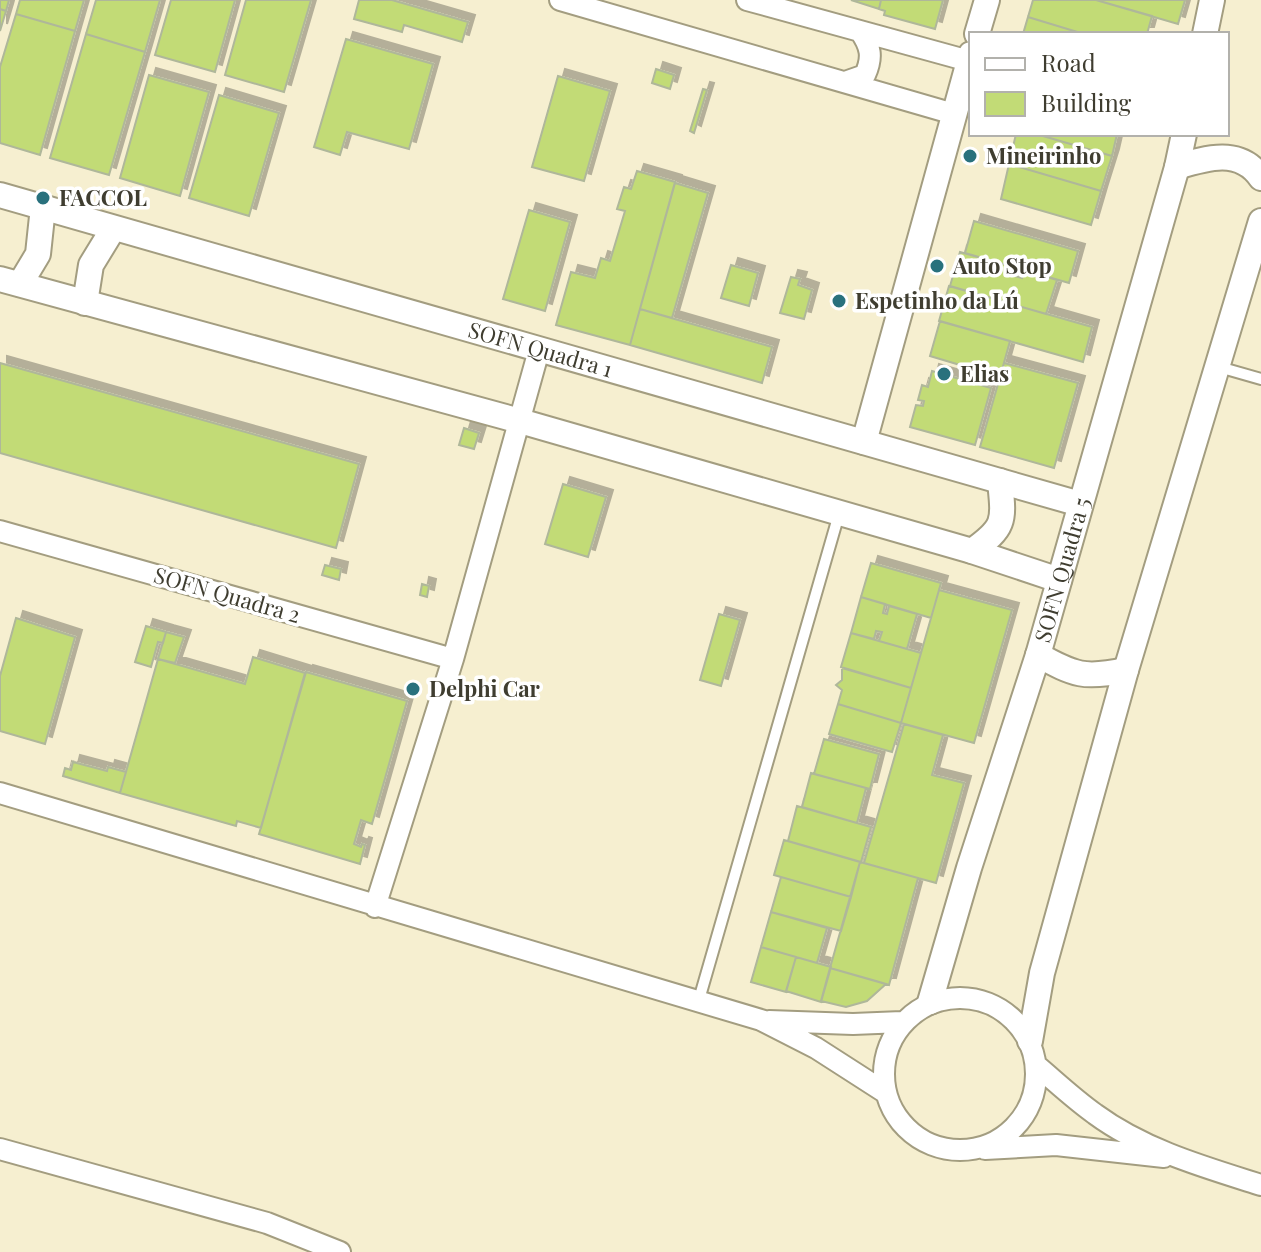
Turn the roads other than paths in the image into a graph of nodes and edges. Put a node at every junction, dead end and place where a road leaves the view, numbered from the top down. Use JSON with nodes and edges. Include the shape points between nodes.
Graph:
{"nodes":[{"id":1,"x":560,"y":0,"type":"edge"},
{"id":2,"x":747,"y":0,"type":"edge"},
{"id":3,"x":987,"y":0,"type":"edge"},
{"id":4,"x":1212,"y":0,"type":"edge"},
{"id":5,"x":780,"y":5,"type":"edge"},
{"id":6,"x":860,"y":31,"type":"junction"},
{"id":7,"x":978,"y":32,"type":"edge"},
{"id":8,"x":1205,"y":32,"type":"edge"},
{"id":9,"x":969,"y":57,"type":"edge"},
{"id":10,"x":969,"y":61,"type":"edge"},
{"id":11,"x":845,"y":82,"type":"junction"},
{"id":12,"x":954,"y":114,"type":"junction"},
{"id":13,"x":1184,"y":136,"type":"edge"},
{"id":14,"x":1177,"y":167,"type":"junction"},
{"id":15,"x":1261,"y":178,"type":"edge"},
{"id":16,"x":0,"y":195,"type":"edge"},
{"id":17,"x":43,"y":207,"type":"junction"},
{"id":18,"x":1261,"y":221,"type":"edge"},
{"id":19,"x":113,"y":229,"type":"junction"},
{"id":20,"x":10,"y":282,"type":"edge"},
{"id":21,"x":85,"y":303,"type":"junction"},
{"id":22,"x":539,"y":350,"type":"junction"},
{"id":23,"x":1219,"y":367,"type":"junction"},
{"id":24,"x":1261,"y":379,"type":"edge"},
{"id":25,"x":520,"y":421,"type":"junction"},
{"id":26,"x":864,"y":442,"type":"junction"},
{"id":27,"x":1000,"y":481,"type":"junction"},
{"id":28,"x":1080,"y":504,"type":"junction"},
{"id":29,"x":839,"y":514,"type":"junction"},
{"id":30,"x":0,"y":531,"type":"edge"},
{"id":31,"x":972,"y":551,"type":"junction"},
{"id":32,"x":1059,"y":580,"type":"junction"},
{"id":33,"x":1038,"y":655,"type":"junction"},
{"id":34,"x":453,"y":659,"type":"junction"},
{"id":35,"x":1126,"y":670,"type":"junction"},
{"id":36,"x":0,"y":793,"type":"edge"},
{"id":37,"x":375,"y":907,"type":"junction"},
{"id":38,"x":930,"y":1002,"type":"junction"},
{"id":39,"x":698,"y":1003,"type":"junction"},
{"id":40,"x":761,"y":1020,"type":"junction"},
{"id":41,"x":902,"y":1022,"type":"junction"},
{"id":42,"x":1030,"y":1041,"type":"junction"},
{"id":43,"x":1037,"y":1066,"type":"junction"},
{"id":44,"x":886,"y":1093,"type":"junction"},
{"id":45,"x":0,"y":1149,"type":"edge"},
{"id":46,"x":979,"y":1149,"type":"junction"},
{"id":47,"x":1180,"y":1159,"type":"junction"},
{"id":48,"x":1261,"y":1185,"type":"edge"},
{"id":49,"x":340,"y":1252,"type":"edge"}],
"edges":[{"from":1,"to":11,"type":"street"},
{"from":2,"to":5,"type":"street"},
{"from":3,"to":7,"type":"street"},
{"from":4,"to":8,"type":"street"},
{"from":5,"to":6,"type":"street"},
{"from":6,"to":9,"type":"street"},
{"from":6,"to":11,"type":"street","via":[[870,45],[871,61],[865,75]]},
{"from":10,"to":12,"type":"street"},
{"from":11,"to":12,"type":"street"},
{"from":12,"to":26,"type":"street"},
{"from":13,"to":14,"type":"street","name":"SOFN Quadra 5"},
{"from":14,"to":15,"type":"street","via":[[1230,157]]},
{"from":14,"to":28,"type":"street","name":"SOFN Quadra 5"},
{"from":16,"to":17,"type":"street","name":"SOFN Quadra 1"},
{"from":17,"to":19,"type":"street","name":"SOFN Quadra 1"},
{"from":17,"to":20,"type":"street","via":[[38,254]]},
{"from":18,"to":23,"type":"street"},
{"from":19,"to":21,"type":"street","via":[[91,265]]},
{"from":19,"to":22,"type":"street","name":"SOFN Quadra 1"},
{"from":20,"to":21,"type":"street"},
{"from":21,"to":25,"type":"street"},
{"from":22,"to":25,"type":"street"},
{"from":22,"to":26,"type":"street","name":"SOFN Quadra 1"},
{"from":23,"to":24,"type":"lane"},
{"from":23,"to":35,"type":"street"},
{"from":25,"to":29,"type":"street"},
{"from":25,"to":34,"type":"street"},
{"from":26,"to":27,"type":"street","name":"SOFN Quadra 1"},
{"from":27,"to":28,"type":"street","name":"SOFN Quadra 1"},
{"from":27,"to":31,"type":"street","via":[[1001,523]]},
{"from":28,"to":32,"type":"street","name":"SOFN Quadra 5"},
{"from":29,"to":31,"type":"street"},
{"from":29,"to":39,"type":"lane"},
{"from":30,"to":34,"type":"street","name":"SOFN Quadra 2"},
{"from":31,"to":32,"type":"street"},
{"from":32,"to":33,"type":"street","name":"SOFN Quadra 5"},
{"from":33,"to":35,"type":"street","via":[[1082,675]]},
{"from":33,"to":38,"type":"street","name":"SOFN Quadra 5"},
{"from":34,"to":37,"type":"street"},
{"from":35,"to":42,"type":"street","via":[[1042,973]]},
{"from":36,"to":37,"type":"street"},
{"from":37,"to":39,"type":"street"},
{"from":38,"to":41,"type":"street"},
{"from":38,"to":42,"type":"street","via":[[968,997],[981,1001],[1005,1011]]},
{"from":39,"to":40,"type":"street"},
{"from":40,"to":41,"type":"street"},
{"from":40,"to":44,"type":"street"},
{"from":41,"to":44,"type":"street","via":[[885,1056]]},
{"from":42,"to":43,"type":"street"},
{"from":43,"to":46,"type":"street","via":[[1032,1102],[1011,1132]]},
{"from":43,"to":47,"type":"street","via":[[1094,1114]]},
{"from":44,"to":46,"type":"street","via":[[905,1128],[928,1142],[939,1148]]},
{"from":45,"to":49,"type":"street","via":[[267,1223]]},
{"from":46,"to":47,"type":"street","via":[[1056,1145]]},
{"from":47,"to":48,"type":"street"}]}
